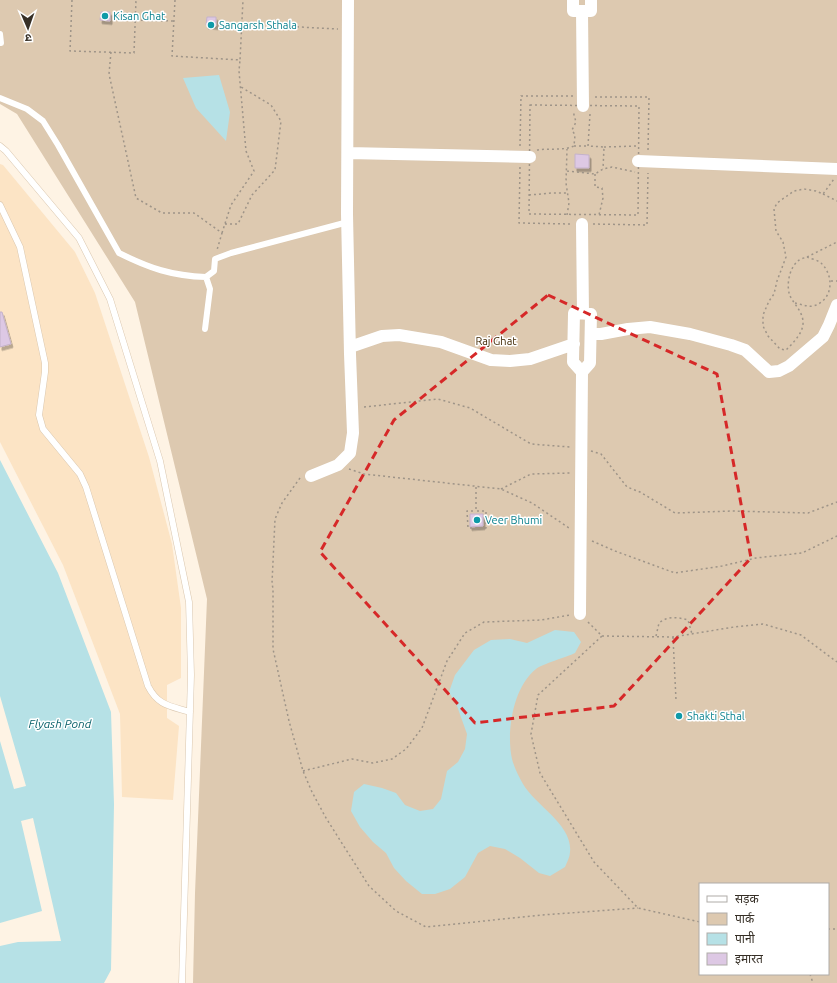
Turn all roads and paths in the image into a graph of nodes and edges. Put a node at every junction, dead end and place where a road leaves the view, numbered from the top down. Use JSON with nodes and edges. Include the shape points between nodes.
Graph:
{"nodes":[{"id":1,"x":72,"y":0,"type":"edge"},
{"id":2,"x":136,"y":0,"type":"edge"},
{"id":3,"x":175,"y":0,"type":"edge"},
{"id":4,"x":243,"y":0,"type":"edge"},
{"id":5,"x":348,"y":0,"type":"edge"},
{"id":6,"x":573,"y":0,"type":"edge"},
{"id":7,"x":591,"y":0,"type":"edge"},
{"id":8,"x":582,"y":11,"type":"junction"},
{"id":9,"x":135,"y":20,"type":"junction"},
{"id":10,"x":174,"y":21,"type":"junction"},
{"id":11,"x":242,"y":24,"type":"junction"},
{"id":12,"x":348,"y":29,"type":"junction"},
{"id":13,"x":0,"y":34,"type":"edge"},
{"id":14,"x":1,"y":43,"type":"dead end"},
{"id":15,"x":111,"y":52,"type":"junction"},
{"id":16,"x":240,"y":60,"type":"junction"},
{"id":17,"x":240,"y":86,"type":"junction"},
{"id":18,"x":0,"y":98,"type":"edge"},
{"id":19,"x":582,"y":108,"type":"junction"},
{"id":20,"x":0,"y":146,"type":"edge"},
{"id":21,"x":574,"y":146,"type":"junction"},
{"id":22,"x":588,"y":146,"type":"junction"},
{"id":23,"x":638,"y":146,"type":"junction"},
{"id":24,"x":604,"y":147,"type":"junction"},
{"id":25,"x":568,"y":149,"type":"junction"},
{"id":26,"x":3,"y":152,"type":"edge"},
{"id":27,"x":348,"y":153,"type":"junction"},
{"id":28,"x":525,"y":155,"type":"junction"},
{"id":29,"x":643,"y":163,"type":"junction"},
{"id":30,"x":604,"y":169,"type":"junction"},
{"id":31,"x":837,"y":169,"type":"edge"},
{"id":32,"x":567,"y":171,"type":"junction"},
{"id":33,"x":595,"y":174,"type":"junction"},
{"id":34,"x":837,"y":174,"type":"edge"},
{"id":35,"x":567,"y":193,"type":"junction"},
{"id":36,"x":823,"y":194,"type":"junction"},
{"id":37,"x":529,"y":195,"type":"junction"},
{"id":38,"x":837,"y":201,"type":"edge"},
{"id":39,"x":0,"y":205,"type":"edge"},
{"id":40,"x":567,"y":214,"type":"junction"},
{"id":41,"x":599,"y":215,"type":"junction"},
{"id":42,"x":348,"y":222,"type":"junction"},
{"id":43,"x":225,"y":224,"type":"junction"},
{"id":44,"x":582,"y":224,"type":"junction"},
{"id":45,"x":222,"y":233,"type":"junction"},
{"id":46,"x":837,"y":242,"type":"edge"},
{"id":47,"x":807,"y":257,"type":"junction"},
{"id":48,"x":215,"y":259,"type":"junction"},
{"id":49,"x":206,"y":277,"type":"junction"},
{"id":50,"x":830,"y":280,"type":"junction"},
{"id":51,"x":837,"y":282,"type":"edge"},
{"id":52,"x":795,"y":303,"type":"junction"},
{"id":53,"x":837,"y":305,"type":"edge"},
{"id":54,"x":583,"y":313,"type":"junction"},
{"id":55,"x":205,"y":328,"type":"dead end"},
{"id":56,"x":591,"y":334,"type":"junction"},
{"id":57,"x":574,"y":344,"type":"junction"},
{"id":58,"x":350,"y":347,"type":"junction"},
{"id":59,"x":582,"y":372,"type":"junction"},
{"id":60,"x":352,"y":409,"type":"junction"},
{"id":61,"x":581,"y":448,"type":"junction"},
{"id":62,"x":581,"y":473,"type":"junction"},
{"id":63,"x":311,"y":476,"type":"joint"},
{"id":64,"x":476,"y":486,"type":"dead end"},
{"id":65,"x":501,"y":489,"type":"dead end"},
{"id":66,"x":837,"y":502,"type":"edge"},
{"id":67,"x":476,"y":511,"type":"junction"},
{"id":68,"x":580,"y":614,"type":"junction"},
{"id":69,"x":692,"y":634,"type":"junction"},
{"id":70,"x":602,"y":636,"type":"junction"},
{"id":71,"x":656,"y":637,"type":"junction"},
{"id":72,"x":673,"y":637,"type":"junction"},
{"id":73,"x":837,"y":662,"type":"edge"},
{"id":74,"x":676,"y":700,"type":"dead end"},
{"id":75,"x":190,"y":712,"type":"junction"},
{"id":76,"x":303,"y":771,"type":"junction"},
{"id":77,"x":638,"y":908,"type":"junction"},
{"id":78,"x":699,"y":922,"type":"edge"},
{"id":79,"x":182,"y":983,"type":"edge"}],
"edges":[{"from":1,"to":15,"type":"path","via":[[70,51]]},
{"from":2,"to":9,"type":"path"},
{"from":3,"to":10,"type":"path"},
{"from":4,"to":11,"type":"path"},
{"from":5,"to":12,"type":"street"},
{"from":6,"to":8,"type":"street","via":[[573,11]]},
{"from":7,"to":8,"type":"street","via":[[591,11]]},
{"from":8,"to":19,"type":"street"},
{"from":9,"to":10,"type":"path"},
{"from":9,"to":15,"type":"path","via":[[134,53]]},
{"from":10,"to":16,"type":"path","via":[[172,56]]},
{"from":11,"to":12,"type":"path"},
{"from":11,"to":16,"type":"path"},
{"from":12,"to":27,"type":"street"},
{"from":13,"to":14,"type":"lane"},
{"from":15,"to":45,"type":"path","via":[[109,74],[136,198],[162,213],[194,213]]},
{"from":16,"to":17,"type":"path"},
{"from":17,"to":43,"type":"path","via":[[246,151],[254,171],[231,205]]},
{"from":17,"to":43,"type":"path","via":[[271,105],[281,120],[279,147],[276,170],[252,195],[238,224]]},
{"from":18,"to":49,"type":"lane","via":[[27,109],[43,121],[119,253],[167,273]]},
{"from":19,"to":21,"type":"path","via":[[572,130],[575,135]]},
{"from":19,"to":22,"type":"path"},
{"from":19,"to":23,"type":"path","via":[[639,106]]},
{"from":19,"to":28,"type":"path","via":[[530,105]]},
{"from":20,"to":26,"type":"lane"},
{"from":21,"to":22,"type":"path"},
{"from":21,"to":25,"type":"path"},
{"from":22,"to":24,"type":"path"},
{"from":23,"to":24,"type":"path"},
{"from":23,"to":29,"type":"path"},
{"from":24,"to":30,"type":"path"},
{"from":25,"to":28,"type":"path","via":[[553,148]]},
{"from":25,"to":32,"type":"path"},
{"from":26,"to":75,"type":"lane","via":[[79,238],[110,299],[160,461],[189,602]]},
{"from":27,"to":28,"type":"street","via":[[503,157]]},
{"from":27,"to":42,"type":"street"},
{"from":28,"to":37,"type":"path"},
{"from":28,"to":44,"type":"path","via":[[519,223]]},
{"from":29,"to":30,"type":"path","via":[[631,172],[612,167]]},
{"from":29,"to":31,"type":"street","via":[[665,161]]},
{"from":29,"to":41,"type":"path","via":[[638,215]]},
{"from":29,"to":44,"type":"path","via":[[647,225]]},
{"from":30,"to":33,"type":"path"},
{"from":32,"to":33,"type":"path"},
{"from":32,"to":35,"type":"path"},
{"from":33,"to":41,"type":"path","via":[[596,187],[602,188],[603,198]]},
{"from":34,"to":36,"type":"path"},
{"from":35,"to":37,"type":"path"},
{"from":35,"to":40,"type":"path"},
{"from":36,"to":38,"type":"path"},
{"from":36,"to":52,"type":"path","via":[[804,189],[794,191],[777,203],[774,209],[776,231],[783,242],[786,257],[774,294],[763,315],[763,326],[780,349],[786,350],[800,334],[803,320]]},
{"from":37,"to":40,"type":"path","via":[[529,214]]},
{"from":39,"to":75,"type":"lane","via":[[20,247],[45,363],[38,415],[40,422],[80,474],[86,487],[148,686],[162,703]]},
{"from":40,"to":41,"type":"path"},
{"from":42,"to":48,"type":"lane"},
{"from":42,"to":58,"type":"street"},
{"from":43,"to":45,"type":"path"},
{"from":44,"to":54,"type":"street"},
{"from":45,"to":48,"type":"path"},
{"from":46,"to":47,"type":"path"},
{"from":47,"to":50,"type":"path","via":[[820,262],[828,271]]},
{"from":47,"to":52,"type":"path","via":[[797,262],[789,278],[788,291]]},
{"from":48,"to":49,"type":"lane","via":[[214,271]]},
{"from":49,"to":55,"type":"lane","via":[[210,290]]},
{"from":50,"to":51,"type":"path"},
{"from":50,"to":52,"type":"path","via":[[829,292],[824,302],[813,306]]},
{"from":53,"to":56,"type":"street","via":[[823,337],[789,366],[779,371],[769,372],[745,350],[690,334],[650,327]]},
{"from":54,"to":56,"type":"street","via":[[591,314]]},
{"from":54,"to":57,"type":"street","via":[[574,313]]},
{"from":56,"to":59,"type":"street","via":[[590,363]]},
{"from":57,"to":58,"type":"street","via":[[530,359],[510,361],[491,360],[441,342],[399,335],[382,336]]},
{"from":57,"to":59,"type":"street","via":[[573,362]]},
{"from":58,"to":60,"type":"street"},
{"from":59,"to":61,"type":"street"},
{"from":60,"to":61,"type":"path","via":[[438,398],[470,408],[531,444]]},
{"from":60,"to":63,"type":"street","via":[[353,432],[350,453],[338,465]]},
{"from":61,"to":62,"type":"street"},
{"from":61,"to":66,"type":"path","via":[[601,454],[627,487],[675,513],[808,513]]},
{"from":62,"to":65,"type":"path","via":[[531,474]]},
{"from":62,"to":68,"type":"street"},
{"from":63,"to":76,"type":"path","via":[[302,476],[282,503],[275,519],[272,584],[273,648]]},
{"from":64,"to":67,"type":"path"},
{"from":67,"to":67,"type":"path","via":[[486,511],[486,528],[468,528],[467,511]]},
{"from":68,"to":70,"type":"path"},
{"from":68,"to":76,"type":"path","via":[[541,620],[484,622],[465,633],[447,661],[422,728],[406,749],[392,759],[373,764],[352,759]]},
{"from":69,"to":71,"type":"path","via":[[688,620],[664,619],[659,623]]},
{"from":69,"to":72,"type":"path"},
{"from":69,"to":73,"type":"path","via":[[763,624],[801,635]]},
{"from":70,"to":71,"type":"path"},
{"from":70,"to":77,"type":"path","via":[[538,695],[531,734],[540,773],[594,862]]},
{"from":71,"to":72,"type":"path"},
{"from":72,"to":74,"type":"path"},
{"from":75,"to":79,"type":"lane"},
{"from":76,"to":77,"type":"path","via":[[326,818],[369,886],[396,911],[426,927]]},
{"from":77,"to":78,"type":"path"}]}
